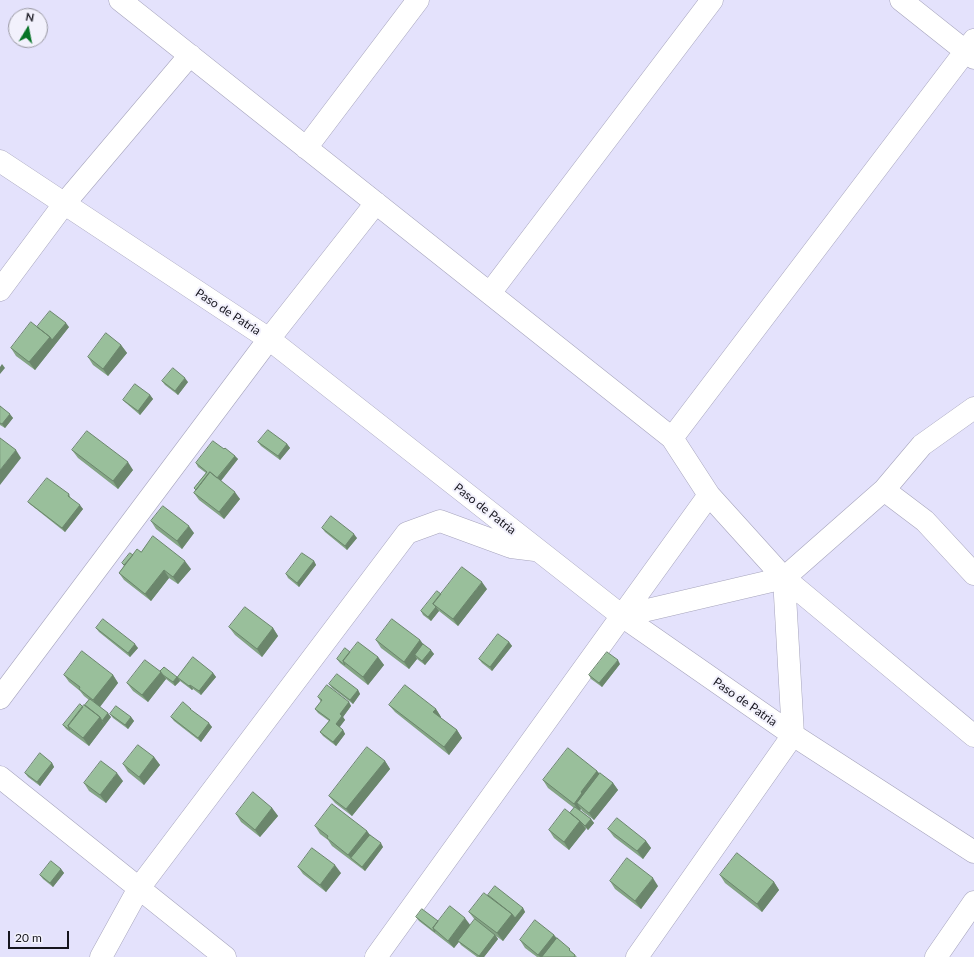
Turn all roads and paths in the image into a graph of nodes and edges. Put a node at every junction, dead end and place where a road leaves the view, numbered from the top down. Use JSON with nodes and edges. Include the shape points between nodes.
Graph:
{"nodes":[{"id":1,"x":418,"y":0,"type":"edge"},
{"id":2,"x":712,"y":0,"type":"edge"},
{"id":3,"x":901,"y":0,"type":"edge"},
{"id":4,"x":132,"y":3,"type":"edge"},
{"id":5,"x":971,"y":50,"type":"edge"},
{"id":6,"x":190,"y":55,"type":"junction"},
{"id":7,"x":306,"y":148,"type":"junction"},
{"id":8,"x":0,"y":160,"type":"edge"},
{"id":9,"x":376,"y":203,"type":"junction"},
{"id":10,"x":64,"y":204,"type":"junction"},
{"id":11,"x":0,"y":290,"type":"edge"},
{"id":12,"x":490,"y":293,"type":"junction"},
{"id":13,"x":269,"y":340,"type":"junction"},
{"id":14,"x":974,"y":408,"type":"edge"},
{"id":15,"x":672,"y":438,"type":"junction"},
{"id":16,"x":884,"y":490,"type":"junction"},
{"id":17,"x":709,"y":495,"type":"junction"},
{"id":18,"x":538,"y":551,"type":"junction"},
{"id":19,"x":974,"y":574,"type":"edge"},
{"id":20,"x":784,"y":578,"type":"junction"},
{"id":21,"x":622,"y":616,"type":"junction"},
{"id":22,"x":0,"y":698,"type":"edge"},
{"id":23,"x":793,"y":735,"type":"junction"},
{"id":24,"x":974,"y":736,"type":"edge"},
{"id":25,"x":0,"y":777,"type":"edge"},
{"id":26,"x":974,"y":852,"type":"edge"},
{"id":27,"x":139,"y":888,"type":"junction"},
{"id":28,"x":974,"y":902,"type":"edge"},
{"id":29,"x":101,"y":957,"type":"edge"},
{"id":30,"x":225,"y":957,"type":"edge"},
{"id":31,"x":376,"y":957,"type":"edge"},
{"id":32,"x":637,"y":957,"type":"edge"},
{"id":33,"x":936,"y":957,"type":"edge"}],
"edges":[{"from":1,"to":7,"type":"street"},
{"from":2,"to":12,"type":"street"},
{"from":3,"to":5,"type":"street"},
{"from":4,"to":6,"type":"street"},
{"from":5,"to":15,"type":"street"},
{"from":6,"to":7,"type":"street"},
{"from":6,"to":10,"type":"street"},
{"from":7,"to":9,"type":"street"},
{"from":8,"to":10,"type":"street","name":"Paso de Patria"},
{"from":9,"to":12,"type":"street"},
{"from":9,"to":13,"type":"street"},
{"from":10,"to":11,"type":"street"},
{"from":10,"to":13,"type":"street","name":"Paso de Patria"},
{"from":12,"to":15,"type":"street"},
{"from":13,"to":18,"type":"street","name":"Paso de Patria"},
{"from":13,"to":22,"type":"street"},
{"from":14,"to":16,"type":"street","via":[[922,445]]},
{"from":15,"to":17,"type":"street"},
{"from":16,"to":19,"type":"street","via":[[925,521]]},
{"from":16,"to":20,"type":"street"},
{"from":17,"to":20,"type":"street"},
{"from":17,"to":21,"type":"street"},
{"from":18,"to":21,"type":"street","name":"Paso de Patria"},
{"from":18,"to":27,"type":"street","via":[[511,547],[440,521],[407,532]]},
{"from":20,"to":21,"type":"street"},
{"from":20,"to":23,"type":"street"},
{"from":20,"to":24,"type":"street"},
{"from":21,"to":23,"type":"street","name":"Paso de Patria"},
{"from":21,"to":31,"type":"street"},
{"from":23,"to":26,"type":"street","name":"Paso de Patria"},
{"from":23,"to":32,"type":"street"},
{"from":25,"to":27,"type":"street"},
{"from":27,"to":29,"type":"street"},
{"from":27,"to":30,"type":"street"},
{"from":28,"to":33,"type":"street"}]}
